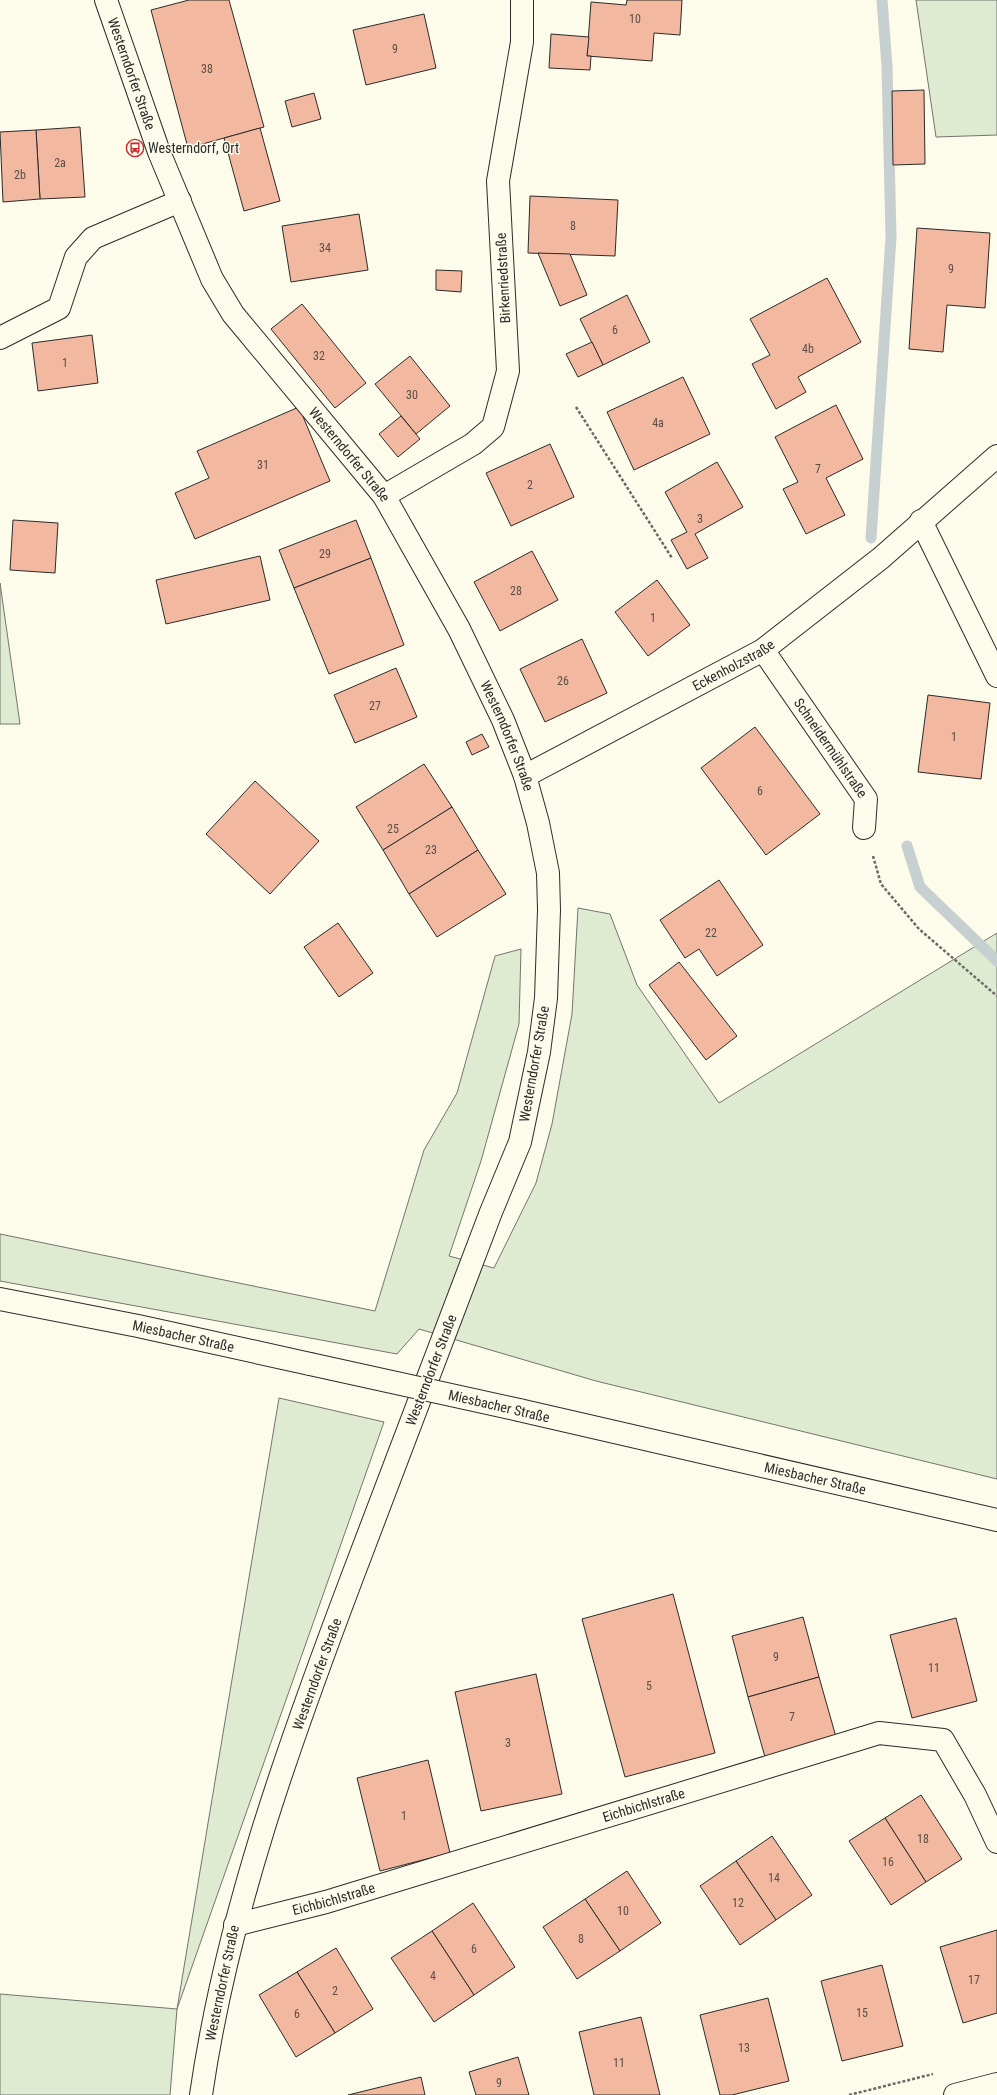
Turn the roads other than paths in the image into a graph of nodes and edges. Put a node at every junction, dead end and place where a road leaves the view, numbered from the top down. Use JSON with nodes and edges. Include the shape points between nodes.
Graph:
{"nodes":[{"id":1,"x":106,"y":0,"type":"edge"},
{"id":2,"x":522,"y":0,"type":"edge"},
{"id":3,"x":180,"y":201,"type":"junction"},
{"id":4,"x":0,"y":338,"type":"edge"},
{"id":5,"x":997,"y":456,"type":"edge"},
{"id":6,"x":384,"y":496,"type":"junction"},
{"id":7,"x":921,"y":521,"type":"junction"},
{"id":8,"x":763,"y":650,"type":"junction"},
{"id":9,"x":997,"y":676,"type":"edge"},
{"id":10,"x":525,"y":776,"type":"junction"},
{"id":11,"x":864,"y":828,"type":"road end"},
{"id":12,"x":0,"y":1299,"type":"edge"},
{"id":13,"x":997,"y":1520,"type":"edge"},
{"id":14,"x":997,"y":1842,"type":"edge"},
{"id":15,"x":235,"y":1925,"type":"junction"},
{"id":16,"x":997,"y":2084,"type":"edge"},
{"id":17,"x":201,"y":2095,"type":"edge"},
{"id":18,"x":955,"y":2095,"type":"edge"}],
"edges":[{"from":1,"to":3,"type":"street","name":"Westerndorfer Straße","via":[[159,152]]},
{"from":2,"to":6,"type":"street","name":"Birkenriedstraße","via":[[522,42],[498,181],[508,371],[492,427],[473,444]]},
{"from":3,"to":4,"type":"street","via":[[93,238],[76,257],[59,308]]},
{"from":3,"to":6,"type":"street","name":"Westerndorfer Straße","via":[[212,279],[233,314]]},
{"from":5,"to":7,"type":"street","name":"Eckenholzstraße"},
{"from":6,"to":10,"type":"street","name":"Westerndorfer Straße","via":[[459,629],[503,720]]},
{"from":7,"to":8,"type":"street","name":"Eckenholzstraße","via":[[881,558]]},
{"from":7,"to":9,"type":"street"},
{"from":8,"to":10,"type":"street","name":"Eckenholzstraße"},
{"from":8,"to":11,"type":"street","name":"Schneidermühlstraße","via":[[866,799]]},
{"from":10,"to":15,"type":"street","name":"Westerndorfer Straße","via":[[548,873],[549,910],[546,998],[539,1052],[520,1142],[491,1212],[322,1659],[265,1823]]},
{"from":12,"to":13,"type":"street","name":"Miesbacher Straße","bridge":true,"via":[[138,1326],[519,1410]]},
{"from":14,"to":15,"type":"street","name":"Eichbichlstraße","via":[[975,1795],[943,1740],[879,1733],[326,1902]]},
{"from":15,"to":17,"type":"street","name":"Westerndorfer Straße","via":[[208,2047]]},
{"from":16,"to":18,"type":"street"}]}
